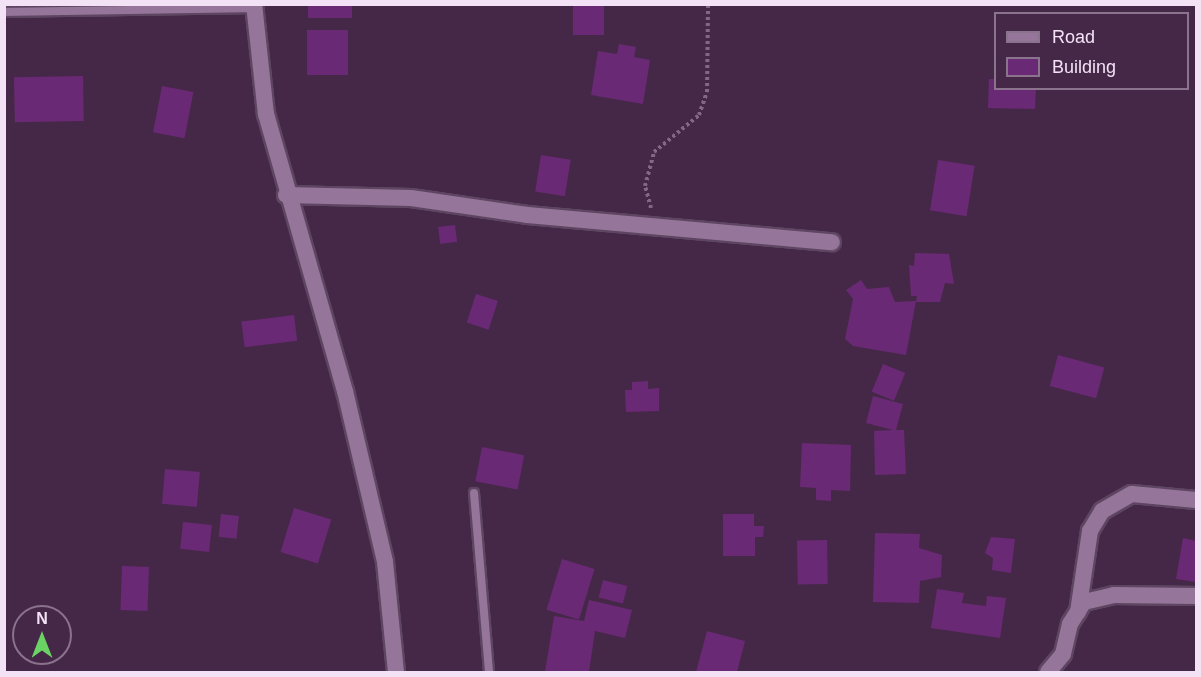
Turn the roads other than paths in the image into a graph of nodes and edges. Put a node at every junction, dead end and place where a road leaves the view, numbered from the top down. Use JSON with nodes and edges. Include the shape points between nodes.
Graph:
{"nodes":[{"id":1,"x":254,"y":6,"type":"edge"},
{"id":2,"x":4,"y":12,"type":"edge"},
{"id":3,"x":285,"y":195,"type":"junction"},
{"id":4,"x":832,"y":242,"type":"dead end"},
{"id":5,"x":474,"y":493,"type":"dead end"},
{"id":6,"x":1197,"y":500,"type":"edge"},
{"id":7,"x":1197,"y":596,"type":"edge"},
{"id":8,"x":1078,"y":612,"type":"junction"},
{"id":9,"x":396,"y":672,"type":"edge"},
{"id":10,"x":489,"y":672,"type":"edge"},
{"id":11,"x":1048,"y":672,"type":"edge"}],
"edges":[{"from":1,"to":2,"type":"lane"},
{"from":1,"to":3,"type":"street","via":[[266,114]]},
{"from":3,"to":4,"type":"street","via":[[411,198],[527,215],[655,223]]},
{"from":3,"to":9,"type":"street","via":[[345,391],[385,562]]},
{"from":5,"to":10,"type":"lane"},
{"from":6,"to":8,"type":"street","via":[[1132,494],[1102,511],[1090,531]]},
{"from":7,"to":8,"type":"street","via":[[1114,595],[1084,602]]},
{"from":8,"to":11,"type":"street","via":[[1063,654]]}]}
